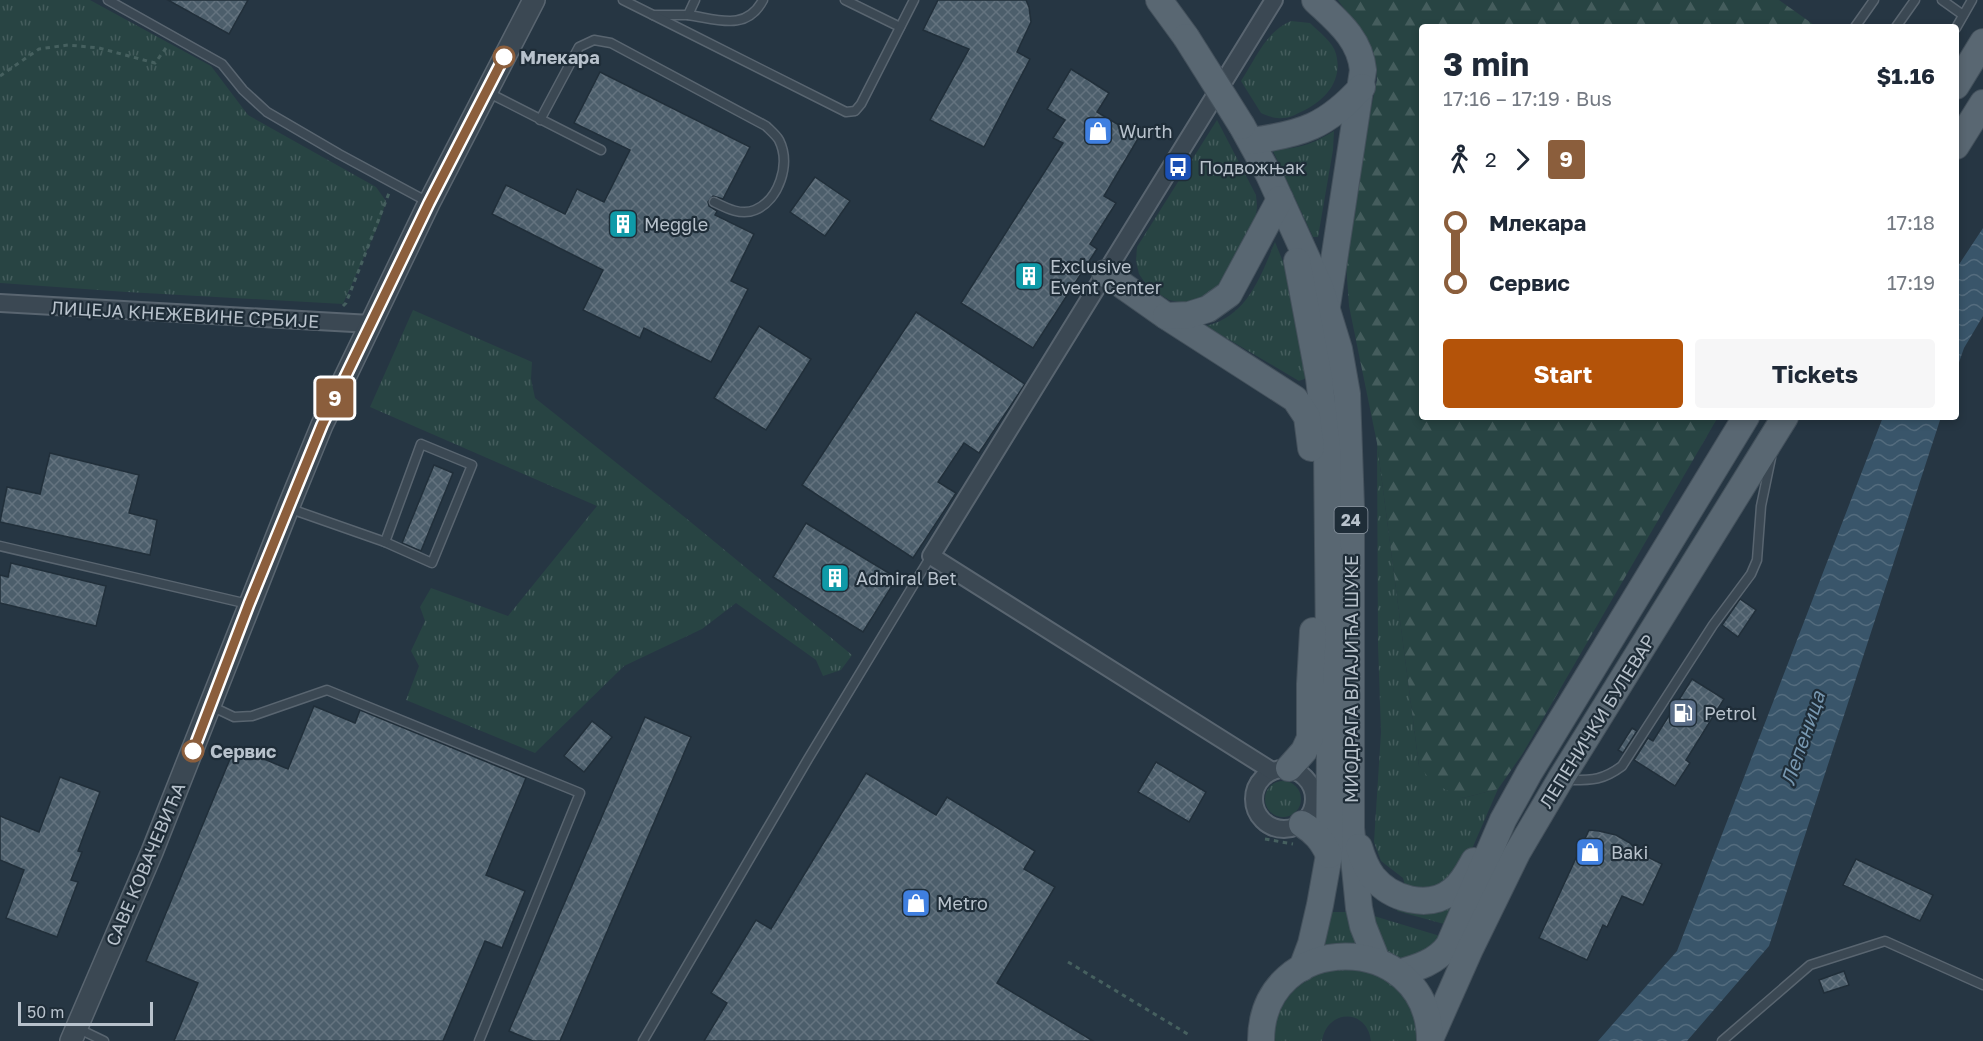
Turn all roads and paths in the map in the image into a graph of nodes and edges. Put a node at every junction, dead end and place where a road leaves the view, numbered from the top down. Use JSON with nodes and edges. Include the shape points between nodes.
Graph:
{"nodes":[{"id":1,"x":108,"y":0,"type":"edge"},
{"id":2,"x":534,"y":0,"type":"edge"},
{"id":3,"x":623,"y":0,"type":"edge"},
{"id":4,"x":695,"y":0,"type":"edge"},
{"id":5,"x":763,"y":0,"type":"edge"},
{"id":6,"x":845,"y":0,"type":"edge"},
{"id":7,"x":914,"y":0,"type":"edge"},
{"id":8,"x":1159,"y":0,"type":"edge"},
{"id":9,"x":1274,"y":0,"type":"edge"},
{"id":10,"x":1315,"y":0,"type":"edge"},
{"id":11,"x":1874,"y":0,"type":"edge"},
{"id":12,"x":1915,"y":0,"type":"edge"},
{"id":13,"x":1942,"y":0,"type":"edge"},
{"id":14,"x":1972,"y":0,"type":"edge"},
{"id":15,"x":652,"y":15,"type":"junction"},
{"id":16,"x":688,"y":15,"type":"junction"},
{"id":17,"x":1963,"y":15,"type":"junction"},
{"id":18,"x":1857,"y":24,"type":"edge"},
{"id":19,"x":1898,"y":24,"type":"edge"},
{"id":20,"x":1958,"y":24,"type":"edge"},
{"id":21,"x":900,"y":27,"type":"junction"},
{"id":22,"x":174,"y":37,"type":"junction"},
{"id":23,"x":1983,"y":42,"type":"edge"},
{"id":24,"x":0,"y":76,"type":"edge"},
{"id":25,"x":1959,"y":81,"type":"edge"},
{"id":26,"x":1362,"y":87,"type":"junction"},
{"id":27,"x":486,"y":92,"type":"junction"},
{"id":28,"x":1983,"y":103,"type":"edge"},
{"id":29,"x":540,"y":120,"type":"junction"},
{"id":30,"x":1246,"y":134,"type":"junction"},
{"id":31,"x":1959,"y":141,"type":"edge"},
{"id":32,"x":601,"y":150,"type":"dead end"},
{"id":33,"x":393,"y":183,"type":"junction"},
{"id":34,"x":1280,"y":199,"type":"junction"},
{"id":35,"x":714,"y":202,"type":"dead end"},
{"id":36,"x":429,"y":203,"type":"junction"},
{"id":37,"x":1290,"y":223,"type":"junction"},
{"id":38,"x":1105,"y":273,"type":"junction"},
{"id":39,"x":0,"y":303,"type":"edge"},
{"id":40,"x":1327,"y":306,"type":"junction"},
{"id":41,"x":337,"y":308,"type":"dead end"},
{"id":42,"x":1166,"y":316,"type":"junction"},
{"id":43,"x":371,"y":324,"type":"junction"},
{"id":44,"x":1744,"y":420,"type":"edge"},
{"id":45,"x":1781,"y":423,"type":"edge"},
{"id":46,"x":288,"y":508,"type":"junction"},
{"id":47,"x":1328,"y":538,"type":"junction"},
{"id":48,"x":385,"y":542,"type":"junction"},
{"id":49,"x":0,"y":546,"type":"edge"},
{"id":50,"x":931,"y":556,"type":"junction"},
{"id":51,"x":1328,"y":570,"type":"junction"},
{"id":52,"x":249,"y":604,"type":"junction"},
{"id":53,"x":211,"y":706,"type":"junction"},
{"id":54,"x":1280,"y":770,"type":"junction"},
{"id":55,"x":1560,"y":780,"type":"junction"},
{"id":56,"x":1503,"y":820,"type":"junction"},
{"id":57,"x":1351,"y":828,"type":"junction"},
{"id":58,"x":1298,"y":834,"type":"junction"},
{"id":59,"x":1265,"y":839,"type":"dead end"},
{"id":60,"x":1329,"y":855,"type":"junction"},
{"id":61,"x":1068,"y":962,"type":"dead end"},
{"id":62,"x":1387,"y":967,"type":"junction"},
{"id":63,"x":1302,"y":968,"type":"junction"},
{"id":64,"x":1983,"y":985,"type":"edge"},
{"id":65,"x":74,"y":1034,"type":"edge"},
{"id":66,"x":1191,"y":1036,"type":"dead end"},
{"id":67,"x":1430,"y":1039,"type":"edge"},
{"id":68,"x":104,"y":1041,"type":"edge"},
{"id":69,"x":479,"y":1041,"type":"edge"},
{"id":70,"x":643,"y":1041,"type":"edge"},
{"id":71,"x":1261,"y":1041,"type":"edge"},
{"id":72,"x":1722,"y":1041,"type":"edge"}],
"edges":[{"from":1,"to":22,"type":"lane"},
{"from":2,"to":27,"type":"street","name":"САВЕ КОВАЧЕВИЋА"},
{"from":3,"to":15,"type":"lane"},
{"from":4,"to":16,"type":"lane"},
{"from":5,"to":16,"type":"lane","via":[[748,18],[733,22]]},
{"from":6,"to":21,"type":"lane"},
{"from":7,"to":21,"type":"lane"},
{"from":8,"to":30,"type":"main road","name":"МИОДРАГА ВЛАЈИЋА ШУКЕ","number":"24","bridge":true},
{"from":9,"to":38,"type":"street"},
{"from":10,"to":26,"type":"main road","via":[[1354,41],[1363,65]]},
{"from":11,"to":18,"type":"lane"},
{"from":12,"to":19,"type":"lane"},
{"from":13,"to":17,"type":"lane"},
{"from":14,"to":17,"type":"lane"},
{"from":15,"to":16,"type":"lane"},
{"from":15,"to":21,"type":"lane","via":[[846,112],[855,111],[861,104]]},
{"from":17,"to":20,"type":"lane"},
{"from":22,"to":24,"type":"path","via":[[155,63],[99,48],[68,45],[39,49]]},
{"from":22,"to":33,"type":"lane","via":[[222,64],[267,112]]},
{"from":23,"to":25,"type":"main road"},
{"from":26,"to":30,"type":"main road","via":[[1318,124],[1290,135]]},
{"from":26,"to":40,"type":"main road"},
{"from":27,"to":29,"type":"lane"},
{"from":27,"to":36,"type":"street","name":"САВЕ КОВАЧЕВИЋА"},
{"from":28,"to":31,"type":"main road"},
{"from":29,"to":32,"type":"lane"},
{"from":29,"to":35,"type":"lane","via":[[579,47],[594,40],[611,43],[766,126],[779,141],[783,162],[780,183],[770,200],[753,211],[731,211]]},
{"from":30,"to":34,"type":"main road","name":"МИОДРАГА ВЛАЈИЋА ШУКЕ","number":"24"},
{"from":33,"to":36,"type":"lane"},
{"from":33,"to":41,"type":"path","via":[[346,303]]},
{"from":34,"to":37,"type":"main road","name":"МИОДРАГА ВЛАЈИЋА ШУКЕ","number":"24"},
{"from":34,"to":42,"type":"main road","via":[[1229,294],[1208,309]]},
{"from":36,"to":43,"type":"street","name":"САВЕ КОВАЧЕВИЋА"},
{"from":37,"to":40,"type":"main road","name":"МИОДРАГА ВЛАЈИЋА ШУКЕ","number":"24"},
{"from":37,"to":47,"type":"main road","name":"МИОДРАГА ВЛАЈИЋА ШУКЕ","number":"24","via":[[1326,432]]},
{"from":38,"to":42,"type":"main road"},
{"from":38,"to":50,"type":"street"},
{"from":39,"to":43,"type":"street","name":"ЛИЦЕЈА КНЕЖЕВИНЕ СРБИЈЕ"},
{"from":40,"to":57,"type":"main road","name":"МИОДРАГА ВЛАЈИЋА ШУКЕ","number":"24","via":[[1339,349],[1349,427]]},
{"from":42,"to":47,"type":"main road","via":[[1286,391],[1300,404],[1308,422],[1319,514]]},
{"from":43,"to":46,"type":"street","name":"САВЕ КОВАЧЕВИЋА","via":[[322,425]]},
{"from":44,"to":56,"type":"main road","name":"ЛЕПЕНИЧКИ БУЛЕВАР","number":"24","via":[[1547,741]]},
{"from":45,"to":55,"type":"main road","name":"ЛЕПЕНИЧКИ БУЛЕВАР","number":"24"},
{"from":45,"to":55,"type":"lane","via":[[1761,506],[1758,560],[1750,574],[1622,766],[1597,780]]},
{"from":46,"to":48,"type":"lane"},
{"from":46,"to":52,"type":"street","name":"САВЕ КОВАЧЕВИЋА"},
{"from":47,"to":51,"type":"main road","name":"МИОДРАГА ВЛАЈИЋА ШУКЕ","number":"24"},
{"from":48,"to":48,"type":"lane","via":[[432,563],[472,465],[421,444]]},
{"from":49,"to":52,"type":"lane"},
{"from":50,"to":54,"type":"street"},
{"from":50,"to":70,"type":"lane"},
{"from":51,"to":54,"type":"main road","via":[[1315,611],[1310,738],[1304,751]]},
{"from":51,"to":60,"type":"main road","name":"МИОДРАГА ВЛАЈИЋА ШУКЕ","number":"24"},
{"from":52,"to":53,"type":"street","name":"САВЕ КОВАЧЕВИЋА"},
{"from":53,"to":65,"type":"street","name":"САВЕ КОВАЧЕВИЋА"},
{"from":53,"to":69,"type":"lane","via":[[234,717],[252,716],[327,690],[580,793]]},
{"from":54,"to":58,"type":"street","via":[[1298,772],[1307,778],[1315,797]]},
{"from":54,"to":58,"type":"street","via":[[1264,776],[1257,784],[1254,804],[1257,813],[1272,827],[1292,828]]},
{"from":55,"to":67,"type":"main road","name":"ЛЕПЕНИЧКИ БУЛЕВАР","number":"24","via":[[1517,853]]},
{"from":56,"to":57,"type":"main road","via":[[1453,891],[1421,900],[1395,894],[1372,875]]},
{"from":56,"to":62,"type":"main road","name":"ЛЕПЕНИЧКИ БУЛЕВАР","number":"24","via":[[1449,945],[1417,968]]},
{"from":57,"to":62,"type":"main road","name":"МИОДРАГА ВЛАЈИЋА ШУКЕ","number":"24","via":[[1363,926]]},
{"from":58,"to":59,"type":"path"},
{"from":58,"to":60,"type":"main road","via":[[1314,832]]},
{"from":60,"to":63,"type":"main road","name":"МИОДРАГА ВЛАЈИЋА ШУКЕ","number":"24","via":[[1311,944]]},
{"from":61,"to":66,"type":"path"},
{"from":62,"to":63,"type":"main road","number":"24","via":[[1361,957],[1340,956]]},
{"from":62,"to":67,"type":"main road","number":"24","via":[[1412,987],[1423,1006]]},
{"from":63,"to":71,"type":"main road","number":"24","via":[[1286,979],[1270,1001],[1263,1018]]},
{"from":64,"to":72,"type":"lane","via":[[1885,941],[1810,965]]},
{"from":65,"to":68,"type":"lane"}]}
